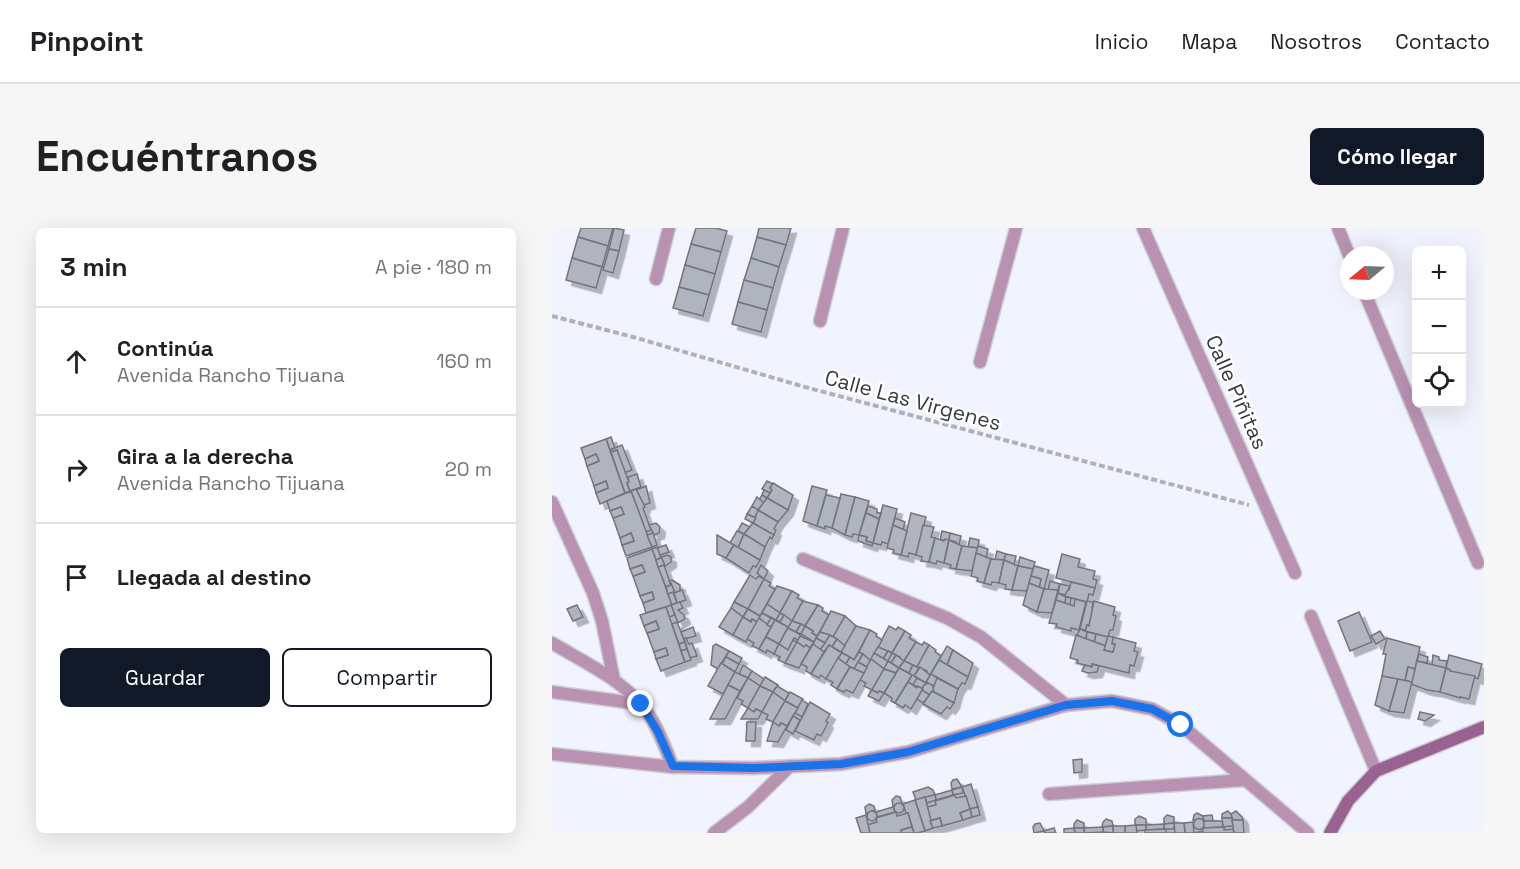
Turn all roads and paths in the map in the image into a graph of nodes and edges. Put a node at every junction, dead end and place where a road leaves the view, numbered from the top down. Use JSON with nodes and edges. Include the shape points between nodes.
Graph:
{"nodes":[{"id":1,"x":669,"y":228,"type":"edge"},
{"id":2,"x":843,"y":228,"type":"edge"},
{"id":3,"x":1016,"y":228,"type":"edge"},
{"id":4,"x":1143,"y":228,"type":"edge"},
{"id":5,"x":1338,"y":228,"type":"edge"},
{"id":6,"x":1345,"y":246,"type":"edge"},
{"id":7,"x":656,"y":279,"type":"dead end"},
{"id":8,"x":1369,"y":300,"type":"edge"},
{"id":9,"x":552,"y":316,"type":"edge"},
{"id":10,"x":820,"y":321,"type":"dead end"},
{"id":11,"x":980,"y":362,"type":"dead end"},
{"id":12,"x":552,"y":502,"type":"edge"},
{"id":13,"x":1268,"y":510,"type":"junction"},
{"id":14,"x":802,"y":559,"type":"dead end"},
{"id":15,"x":1478,"y":563,"type":"dead end"},
{"id":16,"x":1295,"y":573,"type":"dead end"},
{"id":17,"x":1311,"y":616,"type":"dead end"},
{"id":18,"x":552,"y":643,"type":"edge"},
{"id":19,"x":614,"y":680,"type":"junction"},
{"id":20,"x":552,"y":692,"type":"edge"},
{"id":21,"x":641,"y":704,"type":"junction"},
{"id":22,"x":1066,"y":705,"type":"junction"},
{"id":23,"x":1484,"y":727,"type":"edge"},
{"id":24,"x":552,"y":754,"type":"edge"},
{"id":25,"x":673,"y":766,"type":"junction"},
{"id":26,"x":790,"y":766,"type":"junction"},
{"id":27,"x":1376,"y":771,"type":"junction"},
{"id":28,"x":1245,"y":780,"type":"junction"},
{"id":29,"x":1049,"y":794,"type":"dead end"},
{"id":30,"x":714,"y":833,"type":"edge"},
{"id":31,"x":1308,"y":833,"type":"edge"},
{"id":32,"x":1330,"y":833,"type":"edge"}],
"edges":[{"from":1,"to":7,"type":"street"},
{"from":2,"to":10,"type":"street"},
{"from":3,"to":11,"type":"street"},
{"from":4,"to":13,"type":"street","name":"Calle Piñitas"},
{"from":5,"to":6,"type":"street"},
{"from":8,"to":15,"type":"street"},
{"from":9,"to":13,"type":"path","name":"Calle Las Virgenes"},
{"from":12,"to":19,"type":"street","via":[[593,593]]},
{"from":13,"to":16,"type":"street","name":"Calle Piñitas"},
{"from":14,"to":22,"type":"street","via":[[948,618],[981,637]]},
{"from":17,"to":27,"type":"street"},
{"from":18,"to":19,"type":"street"},
{"from":19,"to":21,"type":"street"},
{"from":20,"to":21,"type":"street"},
{"from":21,"to":25,"type":"street"},
{"from":22,"to":26,"type":"street","via":[[908,752],[841,764]]},
{"from":22,"to":28,"type":"street","via":[[1112,701],[1152,709],[1181,725]]},
{"from":23,"to":27,"type":"main road"},
{"from":24,"to":25,"type":"street"},
{"from":25,"to":26,"type":"street"},
{"from":26,"to":30,"type":"street"},
{"from":27,"to":32,"type":"main road","via":[[1347,801]]},
{"from":28,"to":29,"type":"street"},
{"from":28,"to":31,"type":"street"}]}
